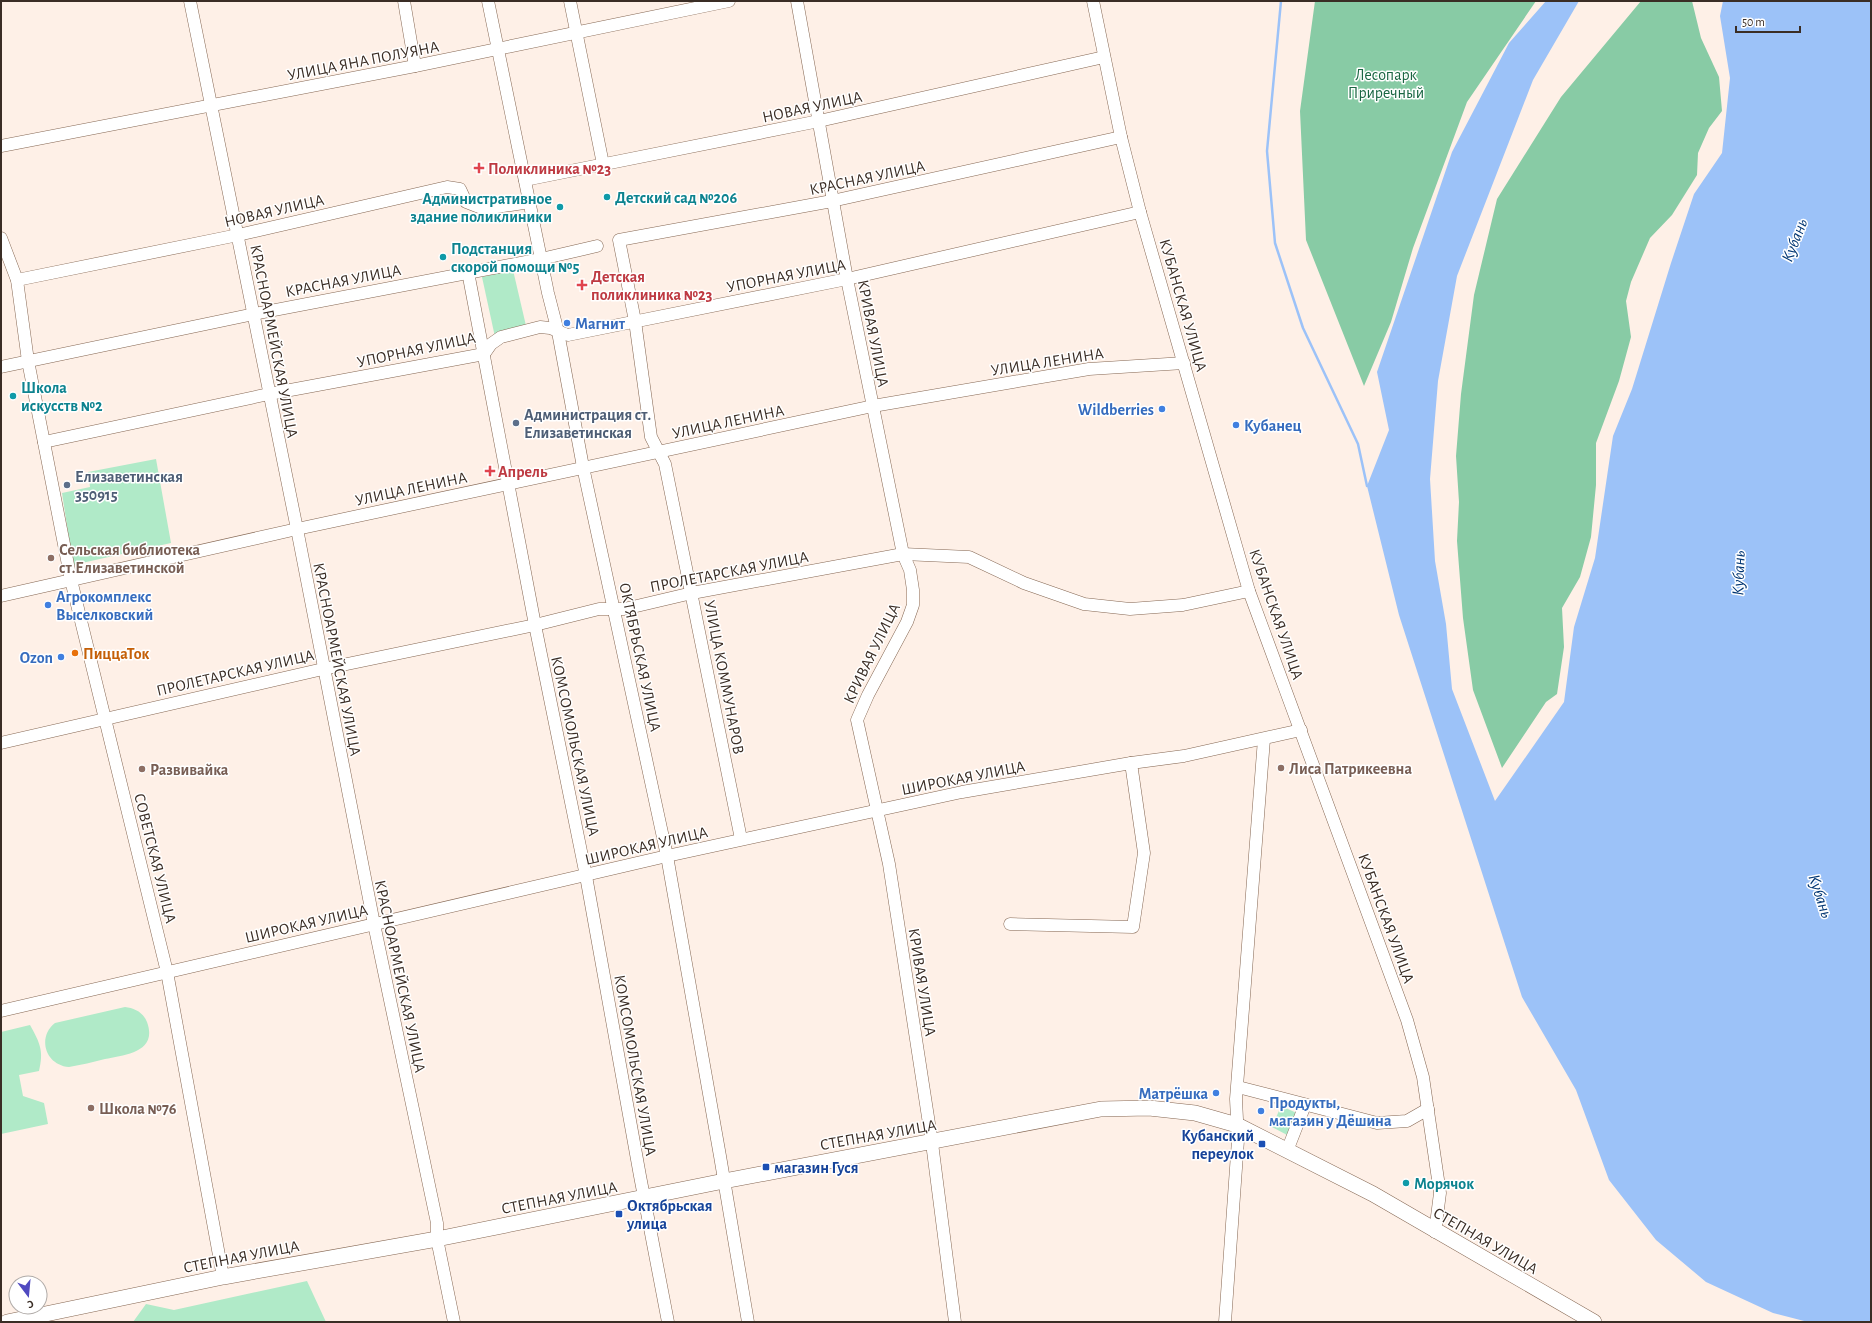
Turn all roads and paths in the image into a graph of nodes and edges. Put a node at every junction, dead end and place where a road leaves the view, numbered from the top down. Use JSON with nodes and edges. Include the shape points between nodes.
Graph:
{"nodes":[{"id":1,"x":190,"y":1,"type":"edge"},
{"id":2,"x":404,"y":1,"type":"edge"},
{"id":3,"x":488,"y":1,"type":"edge"},
{"id":4,"x":570,"y":1,"type":"edge"},
{"id":5,"x":729,"y":1,"type":"edge"},
{"id":6,"x":797,"y":1,"type":"edge"},
{"id":7,"x":1093,"y":1,"type":"edge"},
{"id":8,"x":576,"y":32,"type":"junction"},
{"id":9,"x":498,"y":49,"type":"junction"},
{"id":10,"x":1104,"y":57,"type":"junction"},
{"id":11,"x":415,"y":66,"type":"junction"},
{"id":12,"x":212,"y":106,"type":"junction"},
{"id":13,"x":819,"y":121,"type":"junction"},
{"id":14,"x":1121,"y":136,"type":"junction"},
{"id":15,"x":1,"y":146,"type":"edge"},
{"id":16,"x":603,"y":164,"type":"junction"},
{"id":17,"x":525,"y":180,"type":"junction"},
{"id":18,"x":832,"y":201,"type":"junction"},
{"id":19,"x":530,"y":202,"type":"junction"},
{"id":20,"x":1140,"y":212,"type":"junction"},
{"id":21,"x":238,"y":235,"type":"junction"},
{"id":22,"x":1,"y":238,"type":"edge"},
{"id":23,"x":619,"y":240,"type":"joint"},
{"id":24,"x":597,"y":246,"type":"dead end"},
{"id":25,"x":541,"y":259,"type":"junction"},
{"id":26,"x":468,"y":272,"type":"junction"},
{"id":27,"x":847,"y":279,"type":"junction"},
{"id":28,"x":17,"y":280,"type":"junction"},
{"id":29,"x":254,"y":314,"type":"junction"},
{"id":30,"x":635,"y":321,"type":"junction"},
{"id":31,"x":558,"y":332,"type":"junction"},
{"id":32,"x":484,"y":354,"type":"junction"},
{"id":33,"x":28,"y":361,"type":"junction"},
{"id":34,"x":1184,"y":363,"type":"junction"},
{"id":35,"x":1,"y":367,"type":"edge"},
{"id":36,"x":269,"y":394,"type":"junction"},
{"id":37,"x":873,"y":406,"type":"junction"},
{"id":38,"x":44,"y":442,"type":"junction"},
{"id":39,"x":659,"y":452,"type":"junction"},
{"id":40,"x":584,"y":467,"type":"junction"},
{"id":41,"x":509,"y":484,"type":"junction"},
{"id":42,"x":297,"y":529,"type":"junction"},
{"id":43,"x":903,"y":554,"type":"junction"},
{"id":44,"x":71,"y":580,"type":"junction"},
{"id":45,"x":1250,"y":591,"type":"junction"},
{"id":46,"x":692,"y":593,"type":"junction"},
{"id":47,"x":1,"y":596,"type":"edge"},
{"id":48,"x":614,"y":609,"type":"junction"},
{"id":49,"x":535,"y":624,"type":"junction"},
{"id":50,"x":323,"y":669,"type":"junction"},
{"id":51,"x":106,"y":718,"type":"junction"},
{"id":52,"x":1301,"y":730,"type":"junction"},
{"id":53,"x":1264,"y":739,"type":"junction"},
{"id":54,"x":1,"y":742,"type":"edge"},
{"id":55,"x":1131,"y":763,"type":"junction"},
{"id":56,"x":877,"y":811,"type":"junction"},
{"id":57,"x":741,"y":840,"type":"junction"},
{"id":58,"x":667,"y":856,"type":"junction"},
{"id":59,"x":586,"y":876,"type":"junction"},
{"id":60,"x":374,"y":924,"type":"junction"},
{"id":61,"x":1010,"y":924,"type":"dead end"},
{"id":62,"x":167,"y":972,"type":"junction"},
{"id":63,"x":1,"y":1011,"type":"edge"},
{"id":64,"x":1238,"y":1087,"type":"junction"},
{"id":65,"x":1305,"y":1105,"type":"junction"},
{"id":66,"x":1428,"y":1109,"type":"junction"},
{"id":67,"x":1237,"y":1124,"type":"junction"},
{"id":68,"x":932,"y":1143,"type":"junction"},
{"id":69,"x":1287,"y":1151,"type":"junction"},
{"id":70,"x":724,"y":1181,"type":"junction"},
{"id":71,"x":644,"y":1198,"type":"junction"},
{"id":72,"x":1435,"y":1232,"type":"junction"},
{"id":73,"x":437,"y":1239,"type":"junction"},
{"id":74,"x":223,"y":1277,"type":"junction"},
{"id":75,"x":7,"y":1322,"type":"edge"},
{"id":76,"x":454,"y":1322,"type":"edge"},
{"id":77,"x":668,"y":1322,"type":"edge"},
{"id":78,"x":748,"y":1322,"type":"edge"},
{"id":79,"x":955,"y":1322,"type":"edge"},
{"id":80,"x":1225,"y":1322,"type":"edge"},
{"id":81,"x":1594,"y":1322,"type":"edge"}],
"edges":[{"from":1,"to":12,"type":"street","name":"КРАСНОАРМЕЙСКАЯ УЛИЦА"},
{"from":2,"to":11,"type":"street"},
{"from":3,"to":9,"type":"street","name":"ОКТЯБРЬСКАЯ УЛИЦА"},
{"from":4,"to":8,"type":"street"},
{"from":5,"to":8,"type":"street","name":"УЛИЦА ЯНА ПОЛУЯНА"},
{"from":6,"to":13,"type":"street","name":"КРИВАЯ УЛИЦА"},
{"from":7,"to":10,"type":"street","name":"КУБАНСКАЯ УЛИЦА"},
{"from":8,"to":9,"type":"street","name":"УЛИЦА ЯНА ПОЛУЯНА"},
{"from":8,"to":16,"type":"street"},
{"from":9,"to":11,"type":"street","name":"УЛИЦА ЯНА ПОЛУЯНА"},
{"from":9,"to":17,"type":"street","name":"ОКТЯБРЬСКАЯ УЛИЦА"},
{"from":10,"to":13,"type":"street","name":"НОВАЯ УЛИЦА"},
{"from":10,"to":14,"type":"street","name":"КУБАНСКАЯ УЛИЦА"},
{"from":11,"to":12,"type":"street","name":"УЛИЦА ЯНА ПОЛУЯНА"},
{"from":12,"to":15,"type":"street","name":"УЛИЦА ЯНА ПОЛУЯНА"},
{"from":12,"to":21,"type":"street","name":"КРАСНОАРМЕЙСКАЯ УЛИЦА"},
{"from":13,"to":16,"type":"street","name":"НОВАЯ УЛИЦА"},
{"from":13,"to":18,"type":"street","name":"КРИВАЯ УЛИЦА"},
{"from":14,"to":18,"type":"street","name":"КРАСНАЯ УЛИЦА"},
{"from":14,"to":20,"type":"street","name":"КУБАНСКАЯ УЛИЦА"},
{"from":16,"to":17,"type":"street","name":"НОВАЯ УЛИЦА"},
{"from":17,"to":19,"type":"street","name":"ОКТЯБРЬСКАЯ УЛИЦА"},
{"from":18,"to":23,"type":"street","name":"КРАСНАЯ УЛИЦА"},
{"from":18,"to":27,"type":"street","name":"КРИВАЯ УЛИЦА"},
{"from":19,"to":21,"type":"street","name":"НОВАЯ УЛИЦА","via":[[484,209],[466,202],[460,189],[447,187]]},
{"from":19,"to":25,"type":"street","name":"ОКТЯБРЬСКАЯ УЛИЦА"},
{"from":20,"to":27,"type":"street","name":"УПОРНАЯ УЛИЦА"},
{"from":20,"to":34,"type":"street","name":"КУБАНСКАЯ УЛИЦА"},
{"from":21,"to":28,"type":"street","name":"НОВАЯ УЛИЦА"},
{"from":21,"to":29,"type":"street","name":"КРАСНОАРМЕЙСКАЯ УЛИЦА"},
{"from":22,"to":28,"type":"street","name":"СОВЕТСКАЯ УЛИЦА"},
{"from":23,"to":30,"type":"street","name":"УЛИЦА КОММУНАРОВ"},
{"from":24,"to":25,"type":"street","name":"КРАСНАЯ УЛИЦА"},
{"from":25,"to":26,"type":"street","name":"КРАСНАЯ УЛИЦА"},
{"from":25,"to":31,"type":"street","name":"ОКТЯБРЬСКАЯ УЛИЦА"},
{"from":26,"to":29,"type":"street","name":"КРАСНАЯ УЛИЦА"},
{"from":26,"to":32,"type":"street","name":"КОМСОМОЛЬСКАЯ УЛИЦА"},
{"from":27,"to":30,"type":"street","name":"УПОРНАЯ УЛИЦА"},
{"from":27,"to":37,"type":"street","name":"КРИВАЯ УЛИЦА"},
{"from":28,"to":33,"type":"street","name":"СОВЕТСКАЯ УЛИЦА"},
{"from":29,"to":33,"type":"street","name":"КРАСНАЯ УЛИЦА"},
{"from":29,"to":36,"type":"street","name":"КРАСНОАРМЕЙСКАЯ УЛИЦА"},
{"from":30,"to":31,"type":"street","name":"УПОРНАЯ УЛИЦА","via":[[568,335]]},
{"from":30,"to":39,"type":"street","name":"УЛИЦА КОММУНАРОВ","via":[[652,436]]},
{"from":31,"to":32,"type":"street","name":"УПОРНАЯ УЛИЦА","via":[[540,327],[501,337],[491,344]]},
{"from":31,"to":40,"type":"street","name":"ОКТЯБРЬСКАЯ УЛИЦА"},
{"from":32,"to":36,"type":"street","name":"УПОРНАЯ УЛИЦА"},
{"from":32,"to":41,"type":"street","name":"КОМСОМОЛЬСКАЯ УЛИЦА"},
{"from":33,"to":35,"type":"street","name":"КРАСНАЯ УЛИЦА"},
{"from":33,"to":38,"type":"street","name":"СОВЕТСКАЯ УЛИЦА"},
{"from":34,"to":37,"type":"street","name":"УЛИЦА ЛЕНИНА","via":[[1089,369]]},
{"from":34,"to":45,"type":"street","name":"КУБАНСКАЯ УЛИЦА"},
{"from":36,"to":38,"type":"street","name":"УПОРНАЯ УЛИЦА"},
{"from":36,"to":42,"type":"street","name":"КРАСНОАРМЕЙСКАЯ УЛИЦА"},
{"from":37,"to":39,"type":"street","name":"УЛИЦА ЛЕНИНА"},
{"from":37,"to":43,"type":"street","name":"КРИВАЯ УЛИЦА"},
{"from":38,"to":44,"type":"street","name":"СОВЕТСКАЯ УЛИЦА"},
{"from":39,"to":40,"type":"street","name":"УЛИЦА ЛЕНИНА"},
{"from":39,"to":46,"type":"street","name":"УЛИЦА КОММУНАРОВ","via":[[665,464]]},
{"from":40,"to":41,"type":"street","name":"УЛИЦА ЛЕНИНА"},
{"from":40,"to":48,"type":"street","name":"ОКТЯБРЬСКАЯ УЛИЦА"},
{"from":41,"to":42,"type":"street","name":"УЛИЦА ЛЕНИНА"},
{"from":41,"to":49,"type":"street","name":"КОМСОМОЛЬСКАЯ УЛИЦА"},
{"from":42,"to":44,"type":"street","name":"УЛИЦА ЛЕНИНА"},
{"from":42,"to":50,"type":"street","name":"КРАСНОАРМЕЙСКАЯ УЛИЦА"},
{"from":43,"to":45,"type":"street","name":"ПРОЛЕТАРСКАЯ УЛИЦА","via":[[969,557],[1024,583],[1084,604],[1130,608],[1176,605]]},
{"from":43,"to":46,"type":"street","name":"ПРОЛЕТАРСКАЯ УЛИЦА"},
{"from":43,"to":56,"type":"street","name":"КРИВАЯ УЛИЦА","via":[[910,570],[913,606],[857,720]]},
{"from":44,"to":47,"type":"street","name":"УЛИЦА ЛЕНИНА"},
{"from":44,"to":51,"type":"street","name":"СОВЕТСКАЯ УЛИЦА"},
{"from":45,"to":52,"type":"street","name":"КУБАНСКАЯ УЛИЦА"},
{"from":46,"to":48,"type":"street","name":"ПРОЛЕТАРСКАЯ УЛИЦА","via":[[624,609]]},
{"from":46,"to":57,"type":"street","name":"УЛИЦА КОММУНАРОВ"},
{"from":48,"to":49,"type":"street","name":"ПРОЛЕТАРСКАЯ УЛИЦА","via":[[599,609]]},
{"from":48,"to":58,"type":"street","name":"ОКТЯБРЬСКАЯ УЛИЦА"},
{"from":49,"to":50,"type":"street","name":"ПРОЛЕТАРСКАЯ УЛИЦА"},
{"from":49,"to":59,"type":"street","name":"КОМСОМОЛЬСКАЯ УЛИЦА"},
{"from":50,"to":51,"type":"street","name":"ПРОЛЕТАРСКАЯ УЛИЦА"},
{"from":50,"to":60,"type":"street","name":"КРАСНОАРМЕЙСКАЯ УЛИЦА"},
{"from":51,"to":54,"type":"street","name":"ПРОЛЕТАРСКАЯ УЛИЦА"},
{"from":51,"to":62,"type":"street","name":"СОВЕТСКАЯ УЛИЦА"},
{"from":52,"to":53,"type":"street","name":"ШИРОКАЯ УЛИЦА"},
{"from":52,"to":66,"type":"street","name":"КУБАНСКАЯ УЛИЦА","via":[[1407,1020],[1423,1077]]},
{"from":53,"to":55,"type":"street","name":"ШИРОКАЯ УЛИЦА","via":[[1184,756]]},
{"from":53,"to":64,"type":"street"},
{"from":55,"to":56,"type":"street","name":"ШИРОКАЯ УЛИЦА","via":[[962,792]]},
{"from":55,"to":61,"type":"street","via":[[1144,853],[1133,927]]},
{"from":56,"to":57,"type":"street","name":"ШИРОКАЯ УЛИЦА"},
{"from":56,"to":68,"type":"street","name":"КРИВАЯ УЛИЦА","via":[[889,864]]},
{"from":57,"to":58,"type":"street","name":"ШИРОКАЯ УЛИЦА"},
{"from":58,"to":59,"type":"street","name":"ШИРОКАЯ УЛИЦА"},
{"from":58,"to":70,"type":"street","name":"ОКТЯБРЬСКАЯ УЛИЦА"},
{"from":59,"to":60,"type":"street","name":"ШИРОКАЯ УЛИЦА"},
{"from":59,"to":71,"type":"street","name":"КОМСОМОЛЬСКАЯ УЛИЦА"},
{"from":60,"to":62,"type":"street","name":"ШИРОКАЯ УЛИЦА"},
{"from":60,"to":73,"type":"street","name":"КРАСНОАРМЕЙСКАЯ УЛИЦА","via":[[437,1223]]},
{"from":62,"to":63,"type":"street","name":"ШИРОКАЯ УЛИЦА"},
{"from":62,"to":74,"type":"street","name":"СОВЕТСКАЯ УЛИЦА"},
{"from":64,"to":65,"type":"street"},
{"from":64,"to":67,"type":"street"},
{"from":65,"to":66,"type":"street","via":[[1377,1123],[1406,1122]]},
{"from":65,"to":69,"type":"street"},
{"from":66,"to":72,"type":"street","name":"КУБАНСКАЯ УЛИЦА","via":[[1440,1193]]},
{"from":67,"to":68,"type":"main road","name":"СТЕПНАЯ УЛИЦА","via":[[1195,1113],[1149,1108],[1101,1109]]},
{"from":67,"to":69,"type":"main road","name":"СТЕПНАЯ УЛИЦА"},
{"from":67,"to":80,"type":"street"},
{"from":68,"to":70,"type":"main road","name":"СТЕПНАЯ УЛИЦА"},
{"from":68,"to":79,"type":"street","name":"КРИВАЯ УЛИЦА"},
{"from":69,"to":72,"type":"main road","name":"СТЕПНАЯ УЛИЦА","via":[[1373,1194]]},
{"from":70,"to":71,"type":"main road","name":"СТЕПНАЯ УЛИЦА"},
{"from":70,"to":78,"type":"street","name":"ОКТЯБРЬСКАЯ УЛИЦА"},
{"from":71,"to":73,"type":"main road","name":"СТЕПНАЯ УЛИЦА"},
{"from":71,"to":77,"type":"street","name":"КОМСОМОЛЬСКАЯ УЛИЦА"},
{"from":72,"to":81,"type":"main road","name":"СТЕПНАЯ УЛИЦА"},
{"from":73,"to":74,"type":"main road","name":"СТЕПНАЯ УЛИЦА"},
{"from":73,"to":76,"type":"street","name":"КРАСНОАРМЕЙСКАЯ УЛИЦА"},
{"from":74,"to":75,"type":"main road","name":"СТЕПНАЯ УЛИЦА"}]}
